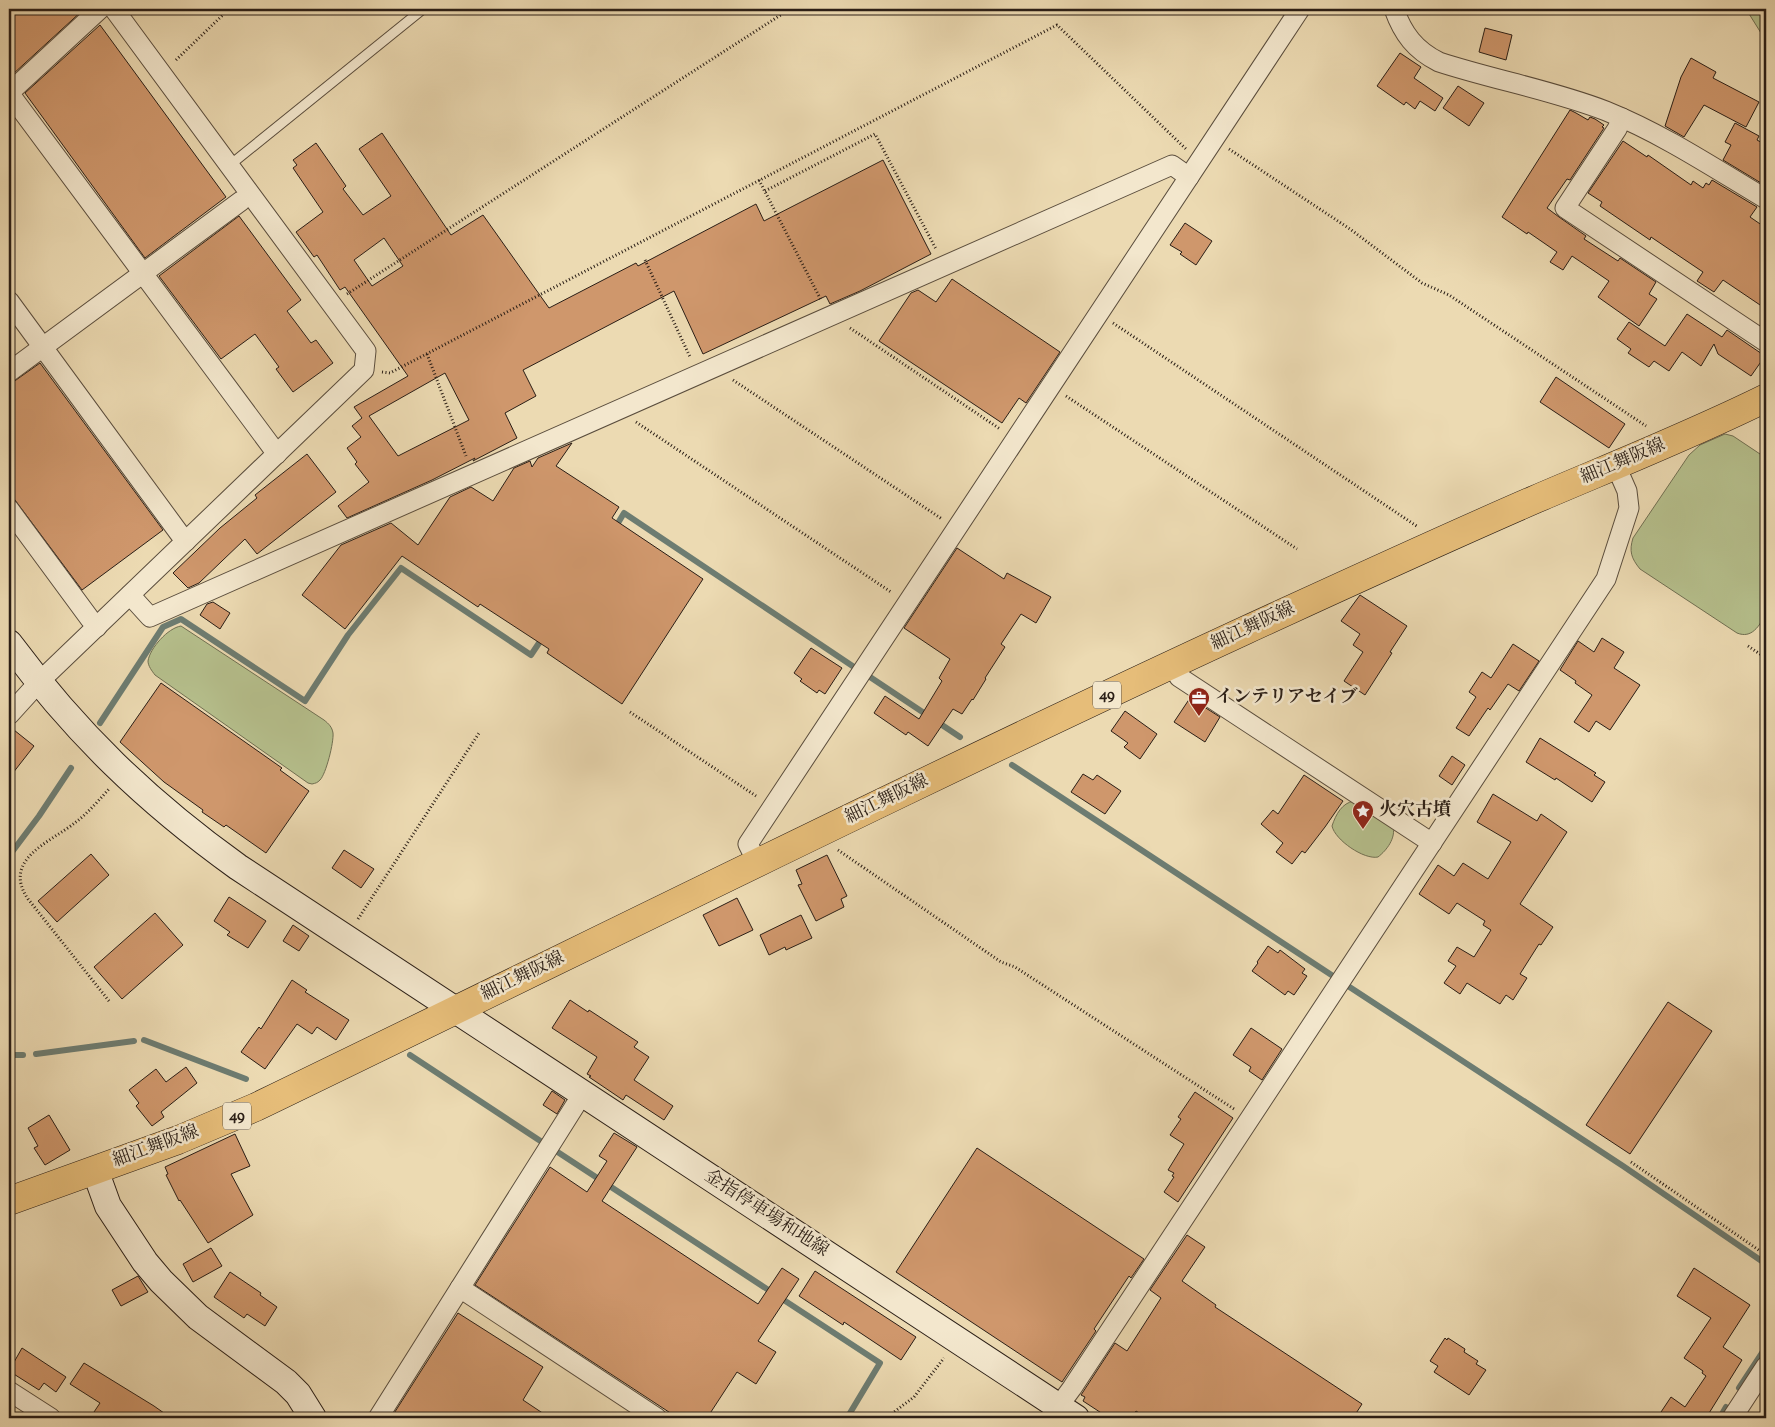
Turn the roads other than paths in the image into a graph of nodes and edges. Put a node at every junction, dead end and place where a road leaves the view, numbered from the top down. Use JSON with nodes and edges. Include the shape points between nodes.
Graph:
{"nodes":[{"id":1,"x":107,"y":9,"type":"edge"},
{"id":2,"x":423,"y":9,"type":"edge"},
{"id":3,"x":1300,"y":9,"type":"edge"},
{"id":4,"x":1394,"y":9,"type":"edge"},
{"id":5,"x":9,"y":93,"type":"edge"},
{"id":6,"x":1622,"y":118,"type":"junction"},
{"id":7,"x":230,"y":166,"type":"junction"},
{"id":8,"x":1189,"y":177,"type":"junction"},
{"id":9,"x":1766,"y":199,"type":"edge"},
{"id":10,"x":241,"y":202,"type":"dead end"},
{"id":11,"x":142,"y":274,"type":"junction"},
{"id":12,"x":9,"y":301,"type":"edge"},
{"id":13,"x":1766,"y":342,"type":"edge"},
{"id":14,"x":43,"y":347,"type":"junction"},
{"id":15,"x":9,"y":372,"type":"edge"},
{"id":16,"x":1766,"y":398,"type":"edge"},
{"id":17,"x":277,"y":454,"type":"junction"},
{"id":18,"x":1616,"y":466,"type":"junction"},
{"id":19,"x":9,"y":509,"type":"edge"},
{"id":20,"x":186,"y":541,"type":"junction"},
{"id":21,"x":130,"y":595,"type":"junction"},
{"id":22,"x":97,"y":627,"type":"junction"},
{"id":23,"x":9,"y":643,"type":"edge"},
{"id":24,"x":1173,"y":664,"type":"junction"},
{"id":25,"x":39,"y":682,"type":"junction"},
{"id":26,"x":9,"y":715,"type":"edge"},
{"id":27,"x":1432,"y":843,"type":"junction"},
{"id":28,"x":757,"y":862,"type":"junction"},
{"id":29,"x":456,"y":1010,"type":"junction"},
{"id":30,"x":583,"y":1094,"type":"junction"},
{"id":31,"x":95,"y":1170,"type":"junction"},
{"id":32,"x":9,"y":1201,"type":"edge"},
{"id":33,"x":460,"y":1288,"type":"junction"},
{"id":34,"x":1766,"y":1366,"type":"edge"},
{"id":35,"x":9,"y":1391,"type":"edge"},
{"id":36,"x":1062,"y":1414,"type":"edge"},
{"id":37,"x":50,"y":1418,"type":"edge"},
{"id":38,"x":313,"y":1418,"type":"edge"},
{"id":39,"x":378,"y":1418,"type":"edge"},
{"id":40,"x":657,"y":1418,"type":"edge"},
{"id":41,"x":1732,"y":1418,"type":"edge"}],
"edges":[{"from":1,"to":5,"type":"street"},
{"from":1,"to":7,"type":"street","via":[[161,72]]},
{"from":2,"to":7,"type":"lane"},
{"from":3,"to":8,"type":"street"},
{"from":4,"to":6,"type":"street","via":[[1408,39],[1439,62],[1559,96]]},
{"from":5,"to":11,"type":"street"},
{"from":6,"to":9,"type":"street","via":[[1671,142]]},
{"from":6,"to":13,"type":"street","via":[[1565,208]]},
{"from":7,"to":17,"type":"street","via":[[366,351],[364,370]]},
{"from":8,"to":21,"type":"street","via":[[1172,166],[150,617]]},
{"from":8,"to":28,"type":"street","via":[[748,844]]},
{"from":10,"to":11,"type":"street"},
{"from":11,"to":14,"type":"street"},
{"from":11,"to":17,"type":"street"},
{"from":12,"to":14,"type":"street"},
{"from":14,"to":15,"type":"street"},
{"from":14,"to":20,"type":"street"},
{"from":16,"to":18,"type":"main road","name":"細江舞阪線","number":"49"},
{"from":17,"to":20,"type":"street"},
{"from":18,"to":24,"type":"main road","name":"細江舞阪線","number":"49"},
{"from":18,"to":27,"type":"street","via":[[1627,491],[1629,508],[1606,579]]},
{"from":19,"to":22,"type":"street"},
{"from":20,"to":21,"type":"street"},
{"from":21,"to":22,"type":"street"},
{"from":22,"to":25,"type":"street"},
{"from":23,"to":25,"type":"street","name":"金指停車場和地線"},
{"from":24,"to":27,"type":"street","via":[[1179,677]]},
{"from":24,"to":28,"type":"main road","name":"細江舞阪線","number":"49"},
{"from":25,"to":26,"type":"street"},
{"from":25,"to":29,"type":"street","name":"金指停車場和地線","via":[[81,732],[123,774],[204,842]]},
{"from":27,"to":36,"type":"street","via":[[1250,1119]]},
{"from":28,"to":29,"type":"main road","name":"細江舞阪線","number":"49"},
{"from":29,"to":30,"type":"street","name":"金指停車場和地線"},
{"from":29,"to":31,"type":"main road","name":"細江舞阪線","number":"49","via":[[230,1119]]},
{"from":30,"to":33,"type":"street"},
{"from":30,"to":36,"type":"street","name":"金指停車場和地線","via":[[957,1340]]},
{"from":31,"to":32,"type":"main road","name":"細江舞阪線","number":"49"},
{"from":31,"to":38,"type":"street","via":[[108,1206],[161,1281],[198,1317],[286,1382]]},
{"from":33,"to":39,"type":"street"},
{"from":33,"to":40,"type":"street"},
{"from":34,"to":41,"type":"street"},
{"from":35,"to":37,"type":"street"}]}
